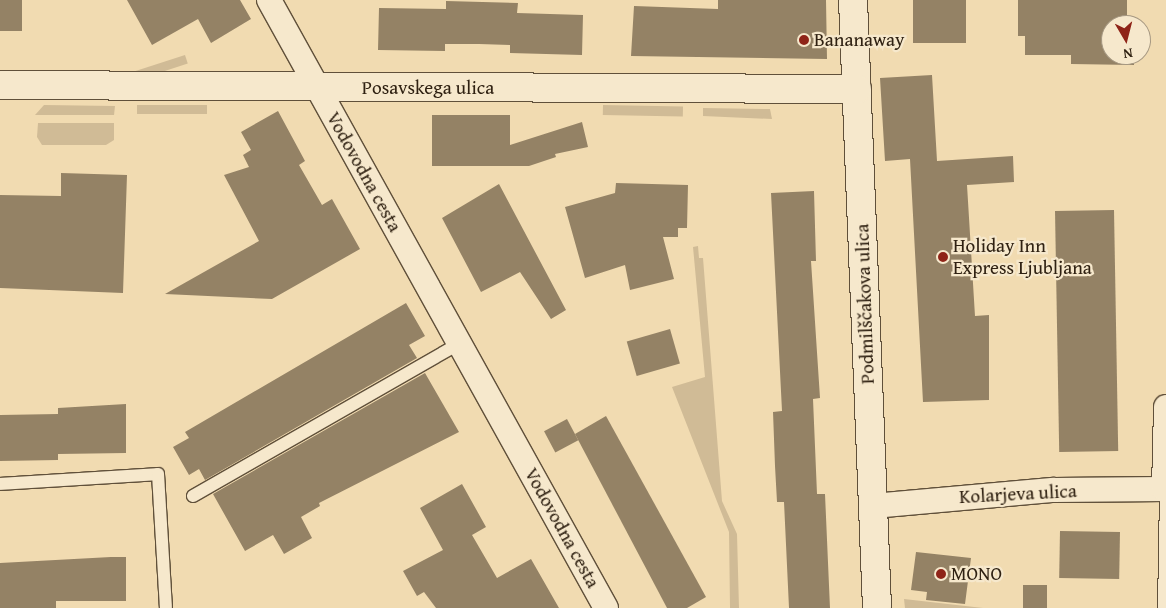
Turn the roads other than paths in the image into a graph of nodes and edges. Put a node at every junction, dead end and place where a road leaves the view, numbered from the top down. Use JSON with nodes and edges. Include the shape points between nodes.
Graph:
{"nodes":[{"id":1,"x":269,"y":0,"type":"edge"},
{"id":2,"x":853,"y":0,"type":"edge"},
{"id":3,"x":0,"y":85,"type":"edge"},
{"id":4,"x":315,"y":87,"type":"junction"},
{"id":5,"x":857,"y":89,"type":"junction"},
{"id":6,"x":460,"y":343,"type":"junction"},
{"id":7,"x":1166,"y":407,"type":"edge"},
{"id":8,"x":0,"y":484,"type":"edge"},
{"id":9,"x":1165,"y":489,"type":"edge"},
{"id":10,"x":193,"y":496,"type":"dead end"},
{"id":11,"x":873,"y":506,"type":"junction"},
{"id":12,"x":166,"y":608,"type":"edge"},
{"id":13,"x":606,"y":608,"type":"edge"},
{"id":14,"x":876,"y":608,"type":"edge"},
{"id":15,"x":1164,"y":608,"type":"edge"}],
"edges":[{"from":1,"to":4,"type":"street","name":"Vodovodna cesta"},
{"from":2,"to":5,"type":"street","name":"Podmilščakova ulica"},
{"from":3,"to":4,"type":"street","name":"Posavskega ulica"},
{"from":4,"to":5,"type":"street","name":"Posavskega ulica"},
{"from":4,"to":6,"type":"street","name":"Vodovodna cesta"},
{"from":5,"to":11,"type":"street","name":"Podmilščakova ulica"},
{"from":6,"to":10,"type":"lane"},
{"from":6,"to":13,"type":"street","name":"Vodovodna cesta"},
{"from":7,"to":9,"type":"street"},
{"from":8,"to":12,"type":"lane","via":[[158,474]]},
{"from":9,"to":11,"type":"street","name":"Kolarjeva ulica","via":[[1054,490]]},
{"from":9,"to":15,"type":"lane"},
{"from":11,"to":14,"type":"street","name":"Podmilščakova ulica"}]}
